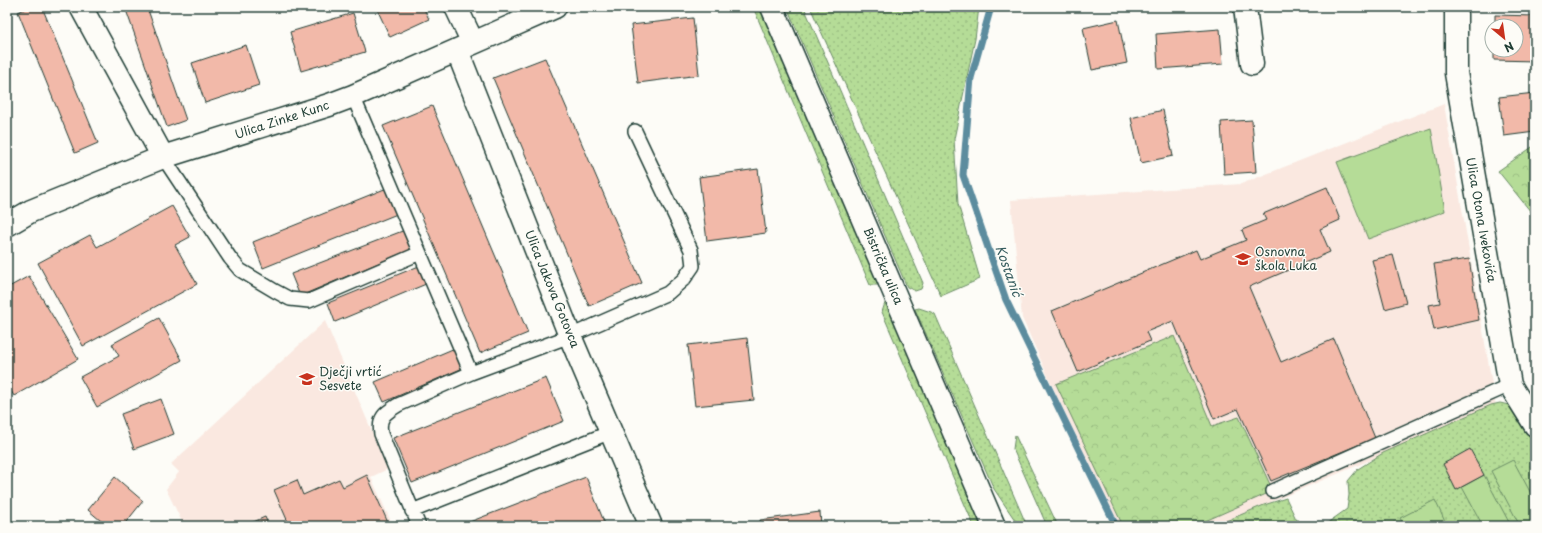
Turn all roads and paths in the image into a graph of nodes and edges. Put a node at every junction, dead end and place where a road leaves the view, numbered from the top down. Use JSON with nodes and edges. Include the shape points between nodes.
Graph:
{"nodes":[{"id":1,"x":81,"y":7,"type":"edge"},
{"id":2,"x":456,"y":7,"type":"edge"},
{"id":3,"x":555,"y":7,"type":"edge"},
{"id":4,"x":772,"y":7,"type":"edge"},
{"id":5,"x":1245,"y":7,"type":"edge"},
{"id":6,"x":1456,"y":7,"type":"edge"},
{"id":7,"x":465,"y":47,"type":"junction"},
{"id":8,"x":1252,"y":64,"type":"dead end"},
{"id":9,"x":353,"y":96,"type":"junction"},
{"id":10,"x":635,"y":131,"type":"dead end"},
{"id":11,"x":163,"y":158,"type":"junction"},
{"id":12,"x":7,"y":225,"type":"edge"},
{"id":13,"x":420,"y":253,"type":"junction"},
{"id":14,"x":570,"y":336,"type":"junction"},
{"id":15,"x":470,"y":373,"type":"junction"},
{"id":16,"x":1510,"y":385,"type":"junction"},
{"id":17,"x":1535,"y":425,"type":"edge"},
{"id":18,"x":611,"y":432,"type":"junction"},
{"id":19,"x":1273,"y":490,"type":"dead end"},
{"id":20,"x":412,"y":511,"type":"junction"},
{"id":21,"x":419,"y":526,"type":"edge"},
{"id":22,"x":651,"y":526,"type":"edge"},
{"id":23,"x":994,"y":526,"type":"edge"}],
"edges":[{"from":1,"to":11,"type":"street"},
{"from":2,"to":7,"type":"street","name":"Ulica Jakova Gotovca"},
{"from":3,"to":7,"type":"street","name":"Ulica Zinke Kunc"},
{"from":4,"to":23,"type":"street","name":"Bistrička ulica"},
{"from":5,"to":8,"type":"street"},
{"from":6,"to":16,"type":"street","name":"Ulica Otona Ivekovića","via":[[1456,73]]},
{"from":7,"to":9,"type":"street","name":"Ulica Zinke Kunc"},
{"from":7,"to":14,"type":"street","name":"Ulica Jakova Gotovca"},
{"from":9,"to":11,"type":"street","name":"Ulica Zinke Kunc"},
{"from":9,"to":13,"type":"lane"},
{"from":10,"to":14,"type":"lane","via":[[691,250],[693,266],[668,293]]},
{"from":11,"to":12,"type":"street","name":"Ulica Zinke Kunc","via":[[31,211]]},
{"from":11,"to":13,"type":"lane","via":[[240,270],[290,299],[309,301]]},
{"from":13,"to":15,"type":"lane"},
{"from":14,"to":15,"type":"lane"},
{"from":14,"to":18,"type":"street","name":"Ulica Jakova Gotovca"},
{"from":15,"to":20,"type":"lane","via":[[398,405],[380,420],[381,434]]},
{"from":16,"to":17,"type":"street","name":"Ulica Otona Ivekovića"},
{"from":16,"to":19,"type":"lane"},
{"from":18,"to":20,"type":"lane"},
{"from":18,"to":22,"type":"street","name":"Ulica Jakova Gotovca"},
{"from":20,"to":21,"type":"lane"}]}
